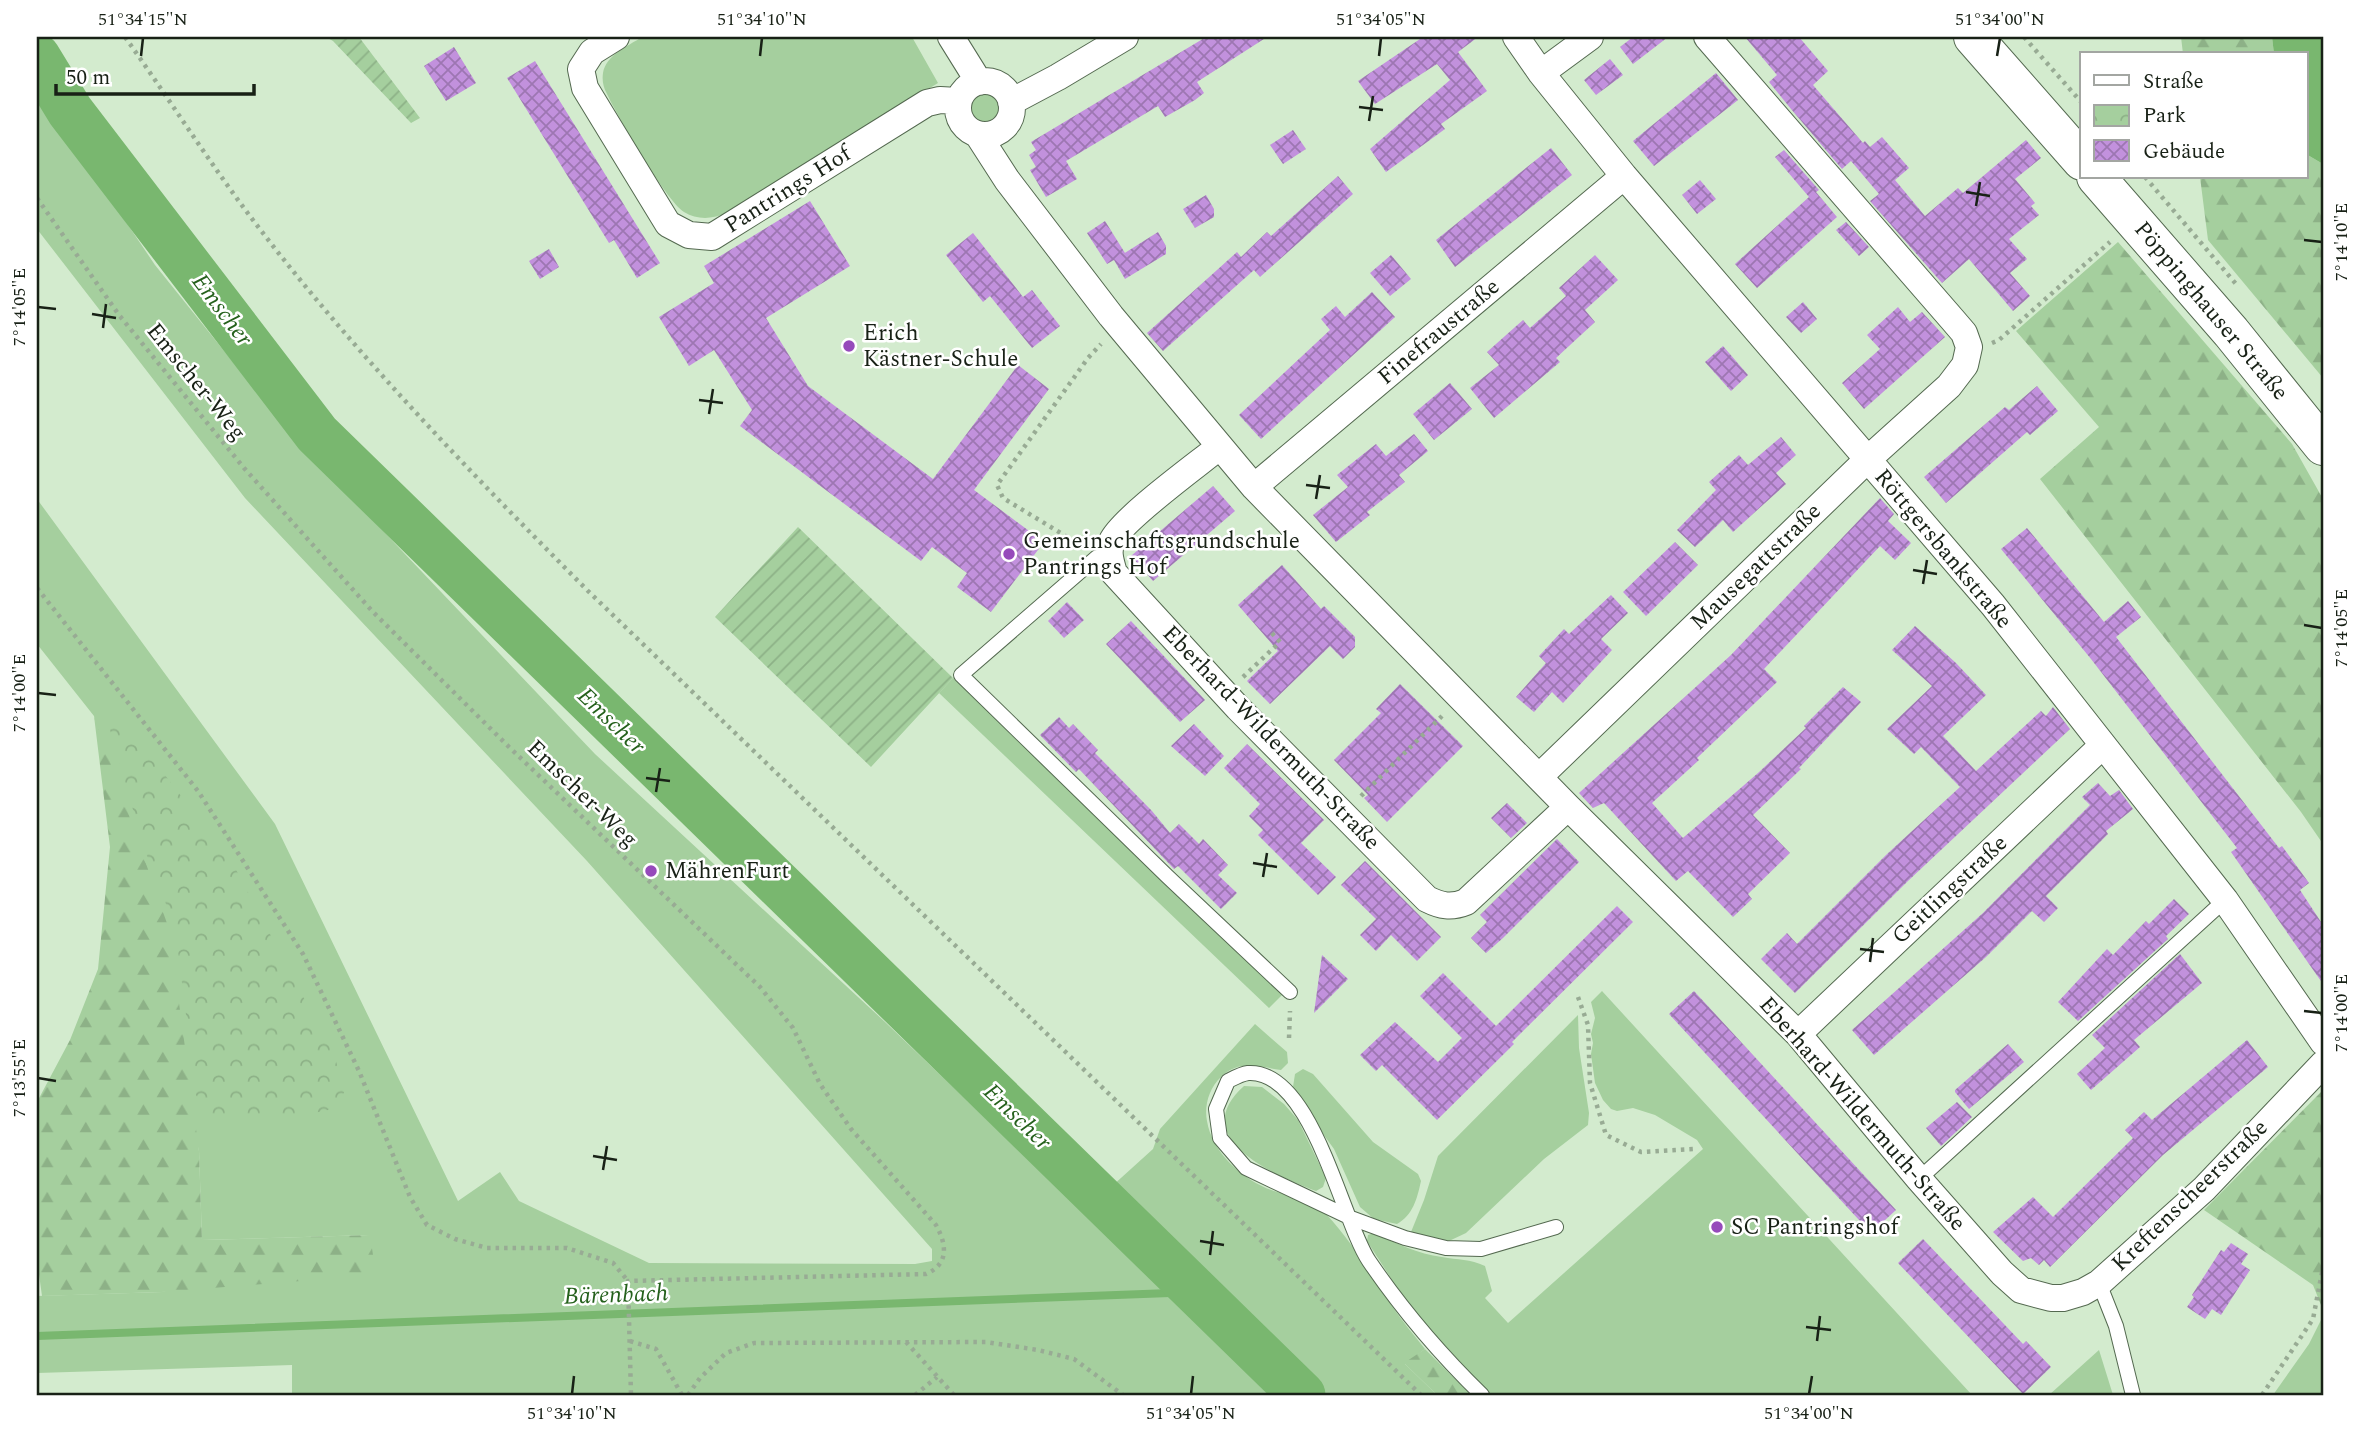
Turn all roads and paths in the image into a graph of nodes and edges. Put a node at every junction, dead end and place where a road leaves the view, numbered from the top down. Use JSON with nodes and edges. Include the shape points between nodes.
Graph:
{"nodes":[{"id":1,"x":125,"y":37,"type":"edge"},
{"id":2,"x":616,"y":37,"type":"edge"},
{"id":3,"x":951,"y":37,"type":"edge"},
{"id":4,"x":1125,"y":37,"type":"edge"},
{"id":5,"x":1516,"y":37,"type":"edge"},
{"id":6,"x":1590,"y":37,"type":"edge"},
{"id":7,"x":1707,"y":37,"type":"edge"},
{"id":8,"x":1973,"y":37,"type":"edge"},
{"id":9,"x":2024,"y":37,"type":"edge"},
{"id":10,"x":1541,"y":73,"type":"junction"},
{"id":11,"x":979,"y":82,"type":"junction"},
{"id":12,"x":2080,"y":101,"type":"edge"},
{"id":13,"x":958,"y":102,"type":"junction"},
{"id":14,"x":1011,"y":102,"type":"junction"},
{"id":15,"x":978,"y":135,"type":"junction"},
{"id":16,"x":2080,"y":159,"type":"edge"},
{"id":17,"x":1624,"y":176,"type":"junction"},
{"id":18,"x":2097,"y":178,"type":"edge"},
{"id":19,"x":37,"y":198,"type":"edge"},
{"id":20,"x":2134,"y":221,"type":"junction"},
{"id":21,"x":1968,"y":355,"type":"junction"},
{"id":22,"x":1088,"y":358,"type":"dead end"},
{"id":23,"x":2323,"y":446,"type":"edge"},
{"id":24,"x":1219,"y":447,"type":"junction"},
{"id":25,"x":1867,"y":460,"type":"junction"},
{"id":26,"x":1254,"y":487,"type":"junction"},
{"id":27,"x":1073,"y":539,"type":"dead end"},
{"id":28,"x":1109,"y":557,"type":"junction"},
{"id":29,"x":37,"y":589,"type":"edge"},
{"id":30,"x":1271,"y":632,"type":"dead end"},
{"id":31,"x":1225,"y":694,"type":"junction"},
{"id":32,"x":1461,"y":697,"type":"junction"},
{"id":33,"x":2102,"y":746,"type":"junction"},
{"id":34,"x":1539,"y":777,"type":"junction"},
{"id":35,"x":1568,"y":807,"type":"junction"},
{"id":36,"x":1343,"y":814,"type":"junction"},
{"id":37,"x":2225,"y":900,"type":"junction"},
{"id":38,"x":1290,"y":992,"type":"joint"},
{"id":39,"x":1578,"y":997,"type":"dead end"},
{"id":40,"x":1798,"y":1034,"type":"junction"},
{"id":41,"x":1289,"y":1038,"type":"dead end"},
{"id":42,"x":2323,"y":1042,"type":"edge"},
{"id":43,"x":2323,"y":1064,"type":"edge"},
{"id":44,"x":1693,"y":1149,"type":"dead end"},
{"id":45,"x":1919,"y":1179,"type":"junction"},
{"id":46,"x":1350,"y":1218,"type":"junction"},
{"id":47,"x":1556,"y":1227,"type":"dead end"},
{"id":48,"x":2323,"y":1268,"type":"edge"},
{"id":49,"x":628,"y":1281,"type":"junction"},
{"id":50,"x":2099,"y":1283,"type":"junction"},
{"id":51,"x":2040,"y":1296,"type":"joint"},
{"id":52,"x":630,"y":1341,"type":"junction"},
{"id":53,"x":906,"y":1342,"type":"junction"},
{"id":54,"x":937,"y":1377,"type":"junction"},
{"id":55,"x":631,"y":1395,"type":"edge"},
{"id":56,"x":682,"y":1395,"type":"edge"},
{"id":57,"x":688,"y":1395,"type":"edge"},
{"id":58,"x":915,"y":1395,"type":"edge"},
{"id":59,"x":954,"y":1395,"type":"edge"},
{"id":60,"x":1123,"y":1395,"type":"edge"},
{"id":61,"x":1421,"y":1395,"type":"edge"},
{"id":62,"x":1482,"y":1395,"type":"edge"},
{"id":63,"x":2133,"y":1395,"type":"edge"},
{"id":64,"x":2262,"y":1395,"type":"edge"}],
"edges":[{"from":1,"to":61,"type":"path","via":[[259,228],[460,461],[588,591]]},
{"from":2,"to":13,"type":"street","name":"Pantrings Hof","via":[[592,52],[581,69],[585,88],[668,224],[689,235],[712,237],[927,103]]},
{"from":3,"to":11,"type":"street"},
{"from":4,"to":14,"type":"street"},
{"from":5,"to":10,"type":"street","name":"Röttgersbankstraße"},
{"from":6,"to":10,"type":"street"},
{"from":7,"to":21,"type":"street","via":[[1952,318],[1964,333]]},
{"from":8,"to":16,"type":"main road"},
{"from":9,"to":12,"type":"path"},
{"from":10,"to":17,"type":"street","name":"Röttgersbankstraße"},
{"from":11,"to":13,"type":"street","via":[[966,89]]},
{"from":11,"to":14,"type":"street","via":[[999,85]]},
{"from":13,"to":15,"type":"street","via":[[966,128]]},
{"from":14,"to":15,"type":"street","via":[[1011,116],[1004,128]]},
{"from":15,"to":24,"type":"street","name":"Eberhard-Wildermuth-Straße","via":[[1111,316]]},
{"from":17,"to":25,"type":"street","name":"Röttgersbankstraße"},
{"from":17,"to":26,"type":"street","name":"Finefraustraße"},
{"from":18,"to":20,"type":"main road","name":"Pöppinghauser Straße"},
{"from":19,"to":49,"type":"path","name":"Emscher-Weg","via":[[119,315],[244,468],[373,612],[760,987],[793,1028],[820,1084],[851,1129],[936,1225],[945,1245],[942,1262],[926,1275]]},
{"from":20,"to":21,"type":"path","via":[[1999,340]]},
{"from":20,"to":23,"type":"main road","name":"Pöppinghauser Straße"},
{"from":21,"to":25,"type":"street","name":"Mausegattstraße","via":[[1949,386]]},
{"from":22,"to":27,"type":"path","via":[[997,485],[1003,498]]},
{"from":24,"to":26,"type":"street","name":"Eberhard-Wildermuth-Straße"},
{"from":24,"to":28,"type":"street","via":[[1125,525],[1112,541]]},
{"from":25,"to":33,"type":"street","name":"Röttgersbankstraße","via":[[1993,605]]},
{"from":25,"to":34,"type":"street","name":"Mausegattstraße"},
{"from":26,"to":32,"type":"street","name":"Eberhard-Wildermuth-Straße"},
{"from":28,"to":31,"type":"street","name":"Eberhard-Wildermuth-Straße","via":[[1114,573]]},
{"from":28,"to":38,"type":"lane","via":[[1097,557],[961,675]]},
{"from":29,"to":49,"type":"path","via":[[198,791],[303,954],[359,1071],[410,1197],[427,1225],[487,1248],[567,1248],[612,1263]]},
{"from":30,"to":31,"type":"path","via":[[1280,642]]},
{"from":31,"to":36,"type":"street","name":"Eberhard-Wildermuth-Straße"},
{"from":32,"to":34,"type":"street","name":"Eberhard-Wildermuth-Straße"},
{"from":32,"to":36,"type":"path"},
{"from":33,"to":37,"type":"street","name":"Röttgersbankstraße"},
{"from":33,"to":40,"type":"street","name":"Geitlingstraße"},
{"from":34,"to":35,"type":"street","name":"Eberhard-Wildermuth-Straße"},
{"from":35,"to":36,"type":"street","name":"Eberhard-Wildermuth-Straße","via":[[1466,902],[1447,906],[1427,899]]},
{"from":35,"to":40,"type":"street","name":"Eberhard-Wildermuth-Straße"},
{"from":37,"to":42,"type":"street","name":"Röttgersbankstraße"},
{"from":37,"to":45,"type":"lane"},
{"from":38,"to":41,"type":"path"},
{"from":39,"to":44,"type":"path","via":[[1588,1025],[1590,1083],[1606,1135],[1640,1152]]},
{"from":40,"to":45,"type":"street","name":"Eberhard-Wildermuth-Straße"},
{"from":43,"to":50,"type":"street","name":"Kreftenscheerstraße","via":[[2204,1189]]},
{"from":45,"to":51,"type":"street","name":"Eberhard-Wildermuth-Straße","via":[[2002,1273],[2021,1290]]},
{"from":46,"to":46,"type":"lane","via":[[1323,1151],[1290,1093],[1264,1075],[1246,1073],[1228,1081],[1216,1110],[1220,1138],[1246,1168]]},
{"from":46,"to":47,"type":"lane","via":[[1446,1248],[1481,1249]]},
{"from":46,"to":62,"type":"lane","via":[[1367,1259]]},
{"from":48,"to":64,"type":"path","via":[[2313,1319]]},
{"from":49,"to":52,"type":"path"},
{"from":50,"to":51,"type":"street","name":"Kreftenscheerstraße","via":[[2063,1298]]},
{"from":50,"to":63,"type":"lane","via":[[2116,1326]]},
{"from":52,"to":55,"type":"path"},
{"from":52,"to":56,"type":"path","via":[[656,1349]]},
{"from":53,"to":54,"type":"path"},
{"from":53,"to":57,"type":"path","via":[[754,1343],[726,1353]]},
{"from":53,"to":60,"type":"path","via":[[986,1342],[1038,1350],[1074,1359]]},
{"from":54,"to":58,"type":"path"},
{"from":54,"to":59,"type":"path"}]}
